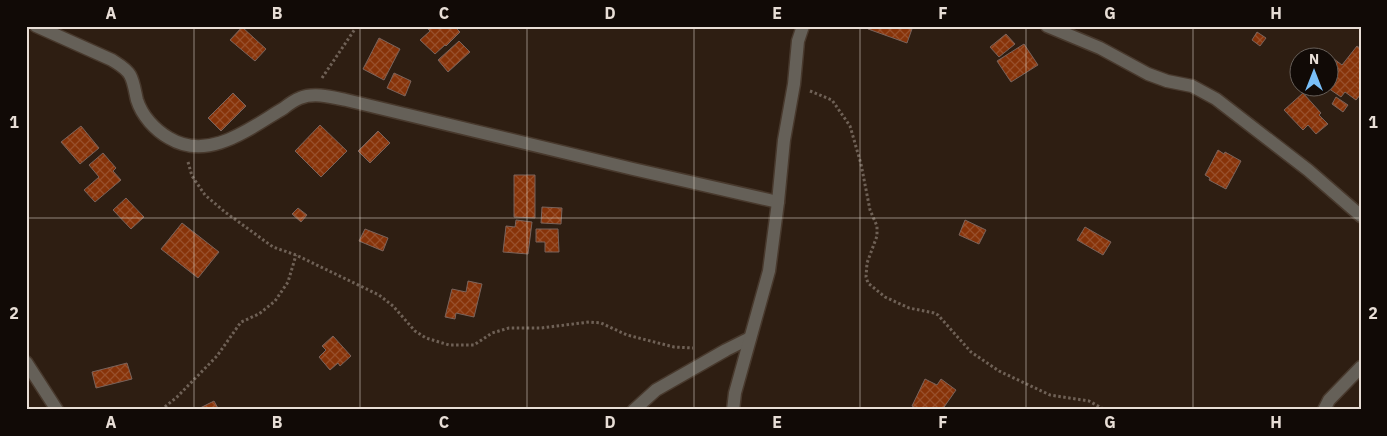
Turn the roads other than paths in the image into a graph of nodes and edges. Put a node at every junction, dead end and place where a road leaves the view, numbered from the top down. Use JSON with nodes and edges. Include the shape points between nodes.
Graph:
{"nodes":[{"id":1,"x":36,"y":26,"type":"edge"},
{"id":2,"x":802,"y":26,"type":"edge"},
{"id":3,"x":1047,"y":26,"type":"edge"},
{"id":4,"x":778,"y":202,"type":"junction"},
{"id":5,"x":1361,"y":216,"type":"edge"},
{"id":6,"x":750,"y":338,"type":"junction"},
{"id":7,"x":1361,"y":361,"type":"edge"},
{"id":8,"x":26,"y":362,"type":"edge"},
{"id":9,"x":1361,"y":367,"type":"edge"},
{"id":10,"x":56,"y":410,"type":"edge"},
{"id":11,"x":634,"y":410,"type":"edge"},
{"id":12,"x":733,"y":410,"type":"edge"},
{"id":13,"x":1324,"y":410,"type":"edge"}],
"edges":[{"from":1,"to":4,"type":"street","via":[[122,67],[130,75],[137,102],[145,116],[168,137],[183,145],[222,143],[301,97],[320,95]]},
{"from":2,"to":4,"type":"street"},
{"from":3,"to":5,"type":"street","via":[[1100,48],[1148,74],[1192,86],[1216,98]]},
{"from":4,"to":6,"type":"street","via":[[769,271]]},
{"from":6,"to":11,"type":"street","via":[[656,390]]},
{"from":6,"to":12,"type":"street"},
{"from":7,"to":9,"type":"street"},
{"from":8,"to":10,"type":"street"},
{"from":9,"to":13,"type":"street","via":[[1329,400]]}]}
